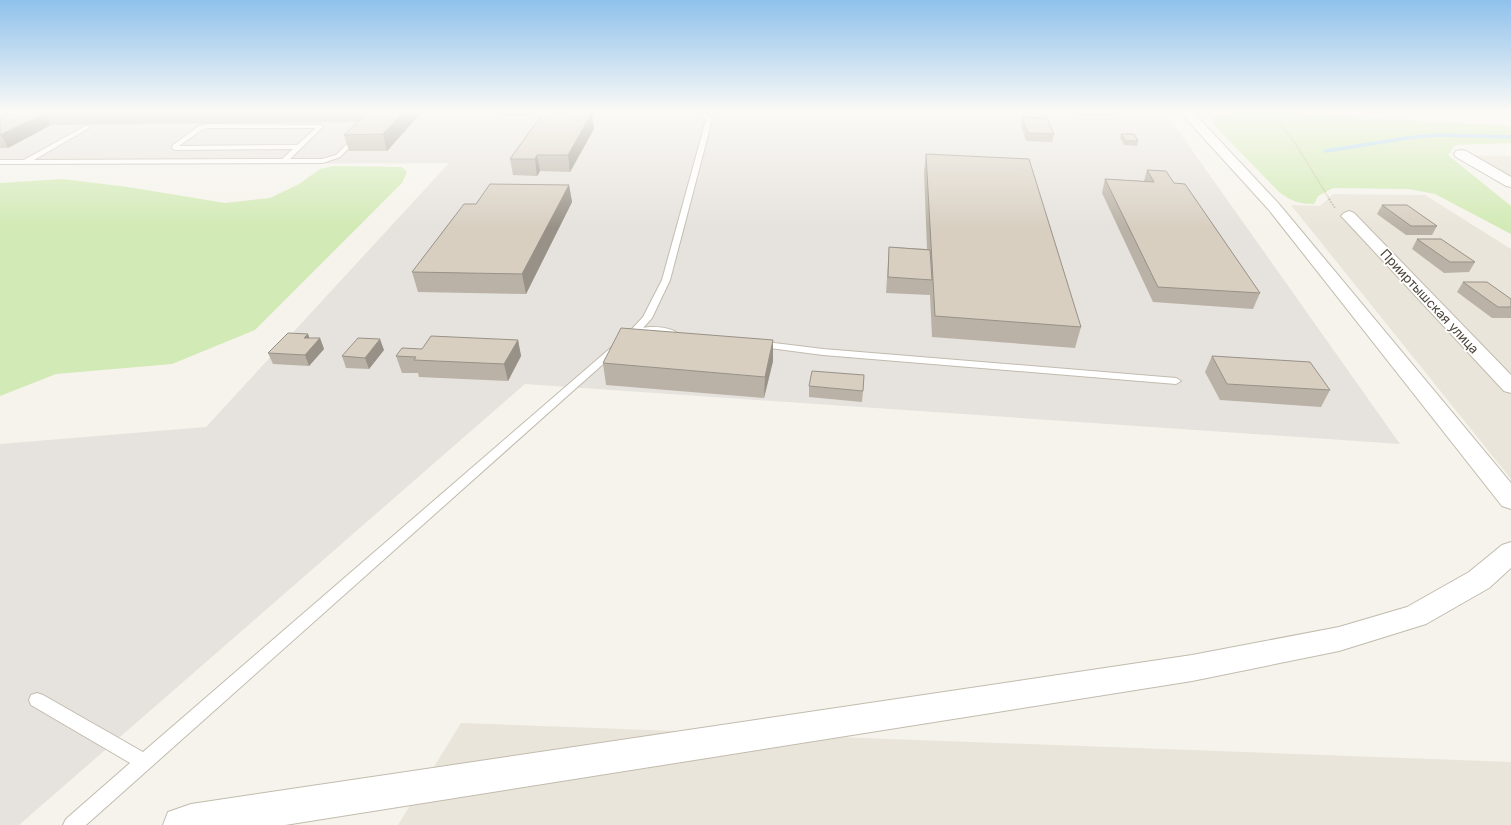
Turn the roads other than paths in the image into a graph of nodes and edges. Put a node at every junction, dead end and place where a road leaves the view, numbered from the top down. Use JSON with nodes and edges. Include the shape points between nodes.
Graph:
{"nodes":[{"id":1,"x":46,"y":150,"type":"edge"},
{"id":2,"x":190,"y":150,"type":"edge"},
{"id":3,"x":295,"y":150,"type":"edge"},
{"id":4,"x":343,"y":150,"type":"edge"},
{"id":5,"x":701,"y":150,"type":"edge"},
{"id":6,"x":1222,"y":150,"type":"edge"},
{"id":7,"x":1461,"y":154,"type":"dead end"},
{"id":8,"x":176,"y":161,"type":"junction"},
{"id":9,"x":284,"y":161,"type":"junction"},
{"id":10,"x":0,"y":162,"type":"edge"},
{"id":11,"x":26,"y":162,"type":"junction"},
{"id":12,"x":1511,"y":183,"type":"edge"},
{"id":13,"x":1349,"y":216,"type":"road end"},
{"id":14,"x":633,"y":333,"type":"junction"},
{"id":15,"x":685,"y":335,"type":"edge"},
{"id":16,"x":746,"y":343,"type":"edge"},
{"id":17,"x":1176,"y":381,"type":"dead end"},
{"id":18,"x":1511,"y":387,"type":"edge"},
{"id":19,"x":1511,"y":500,"type":"edge"},
{"id":20,"x":1511,"y":552,"type":"edge"},
{"id":21,"x":37,"y":700,"type":"dead end"},
{"id":22,"x":144,"y":762,"type":"junction"},
{"id":23,"x":72,"y":825,"type":"edge"},
{"id":24,"x":181,"y":825,"type":"edge"}],
"edges":[{"from":1,"to":11,"type":"lane"},
{"from":2,"to":8,"type":"lane"},
{"from":3,"to":9,"type":"lane"},
{"from":4,"to":9,"type":"lane","via":[[332,159],[323,161]]},
{"from":5,"to":14,"type":"lane","via":[[666,280],[647,318]]},
{"from":6,"to":19,"type":"street","via":[[1274,206]]},
{"from":7,"to":12,"type":"street"},
{"from":8,"to":9,"type":"lane"},
{"from":8,"to":11,"type":"lane"},
{"from":10,"to":11,"type":"lane"},
{"from":13,"to":18,"type":"street","name":"Прииртышская улица"},
{"from":14,"to":15,"type":"lane","via":[[647,330]]},
{"from":14,"to":22,"type":"lane"},
{"from":16,"to":17,"type":"lane","via":[[822,352]]},
{"from":20,"to":24,"type":"street","via":[[1479,580],[1416,616],[1331,640],[1192,668]]},
{"from":21,"to":22,"type":"lane"},
{"from":22,"to":23,"type":"lane"}]}
